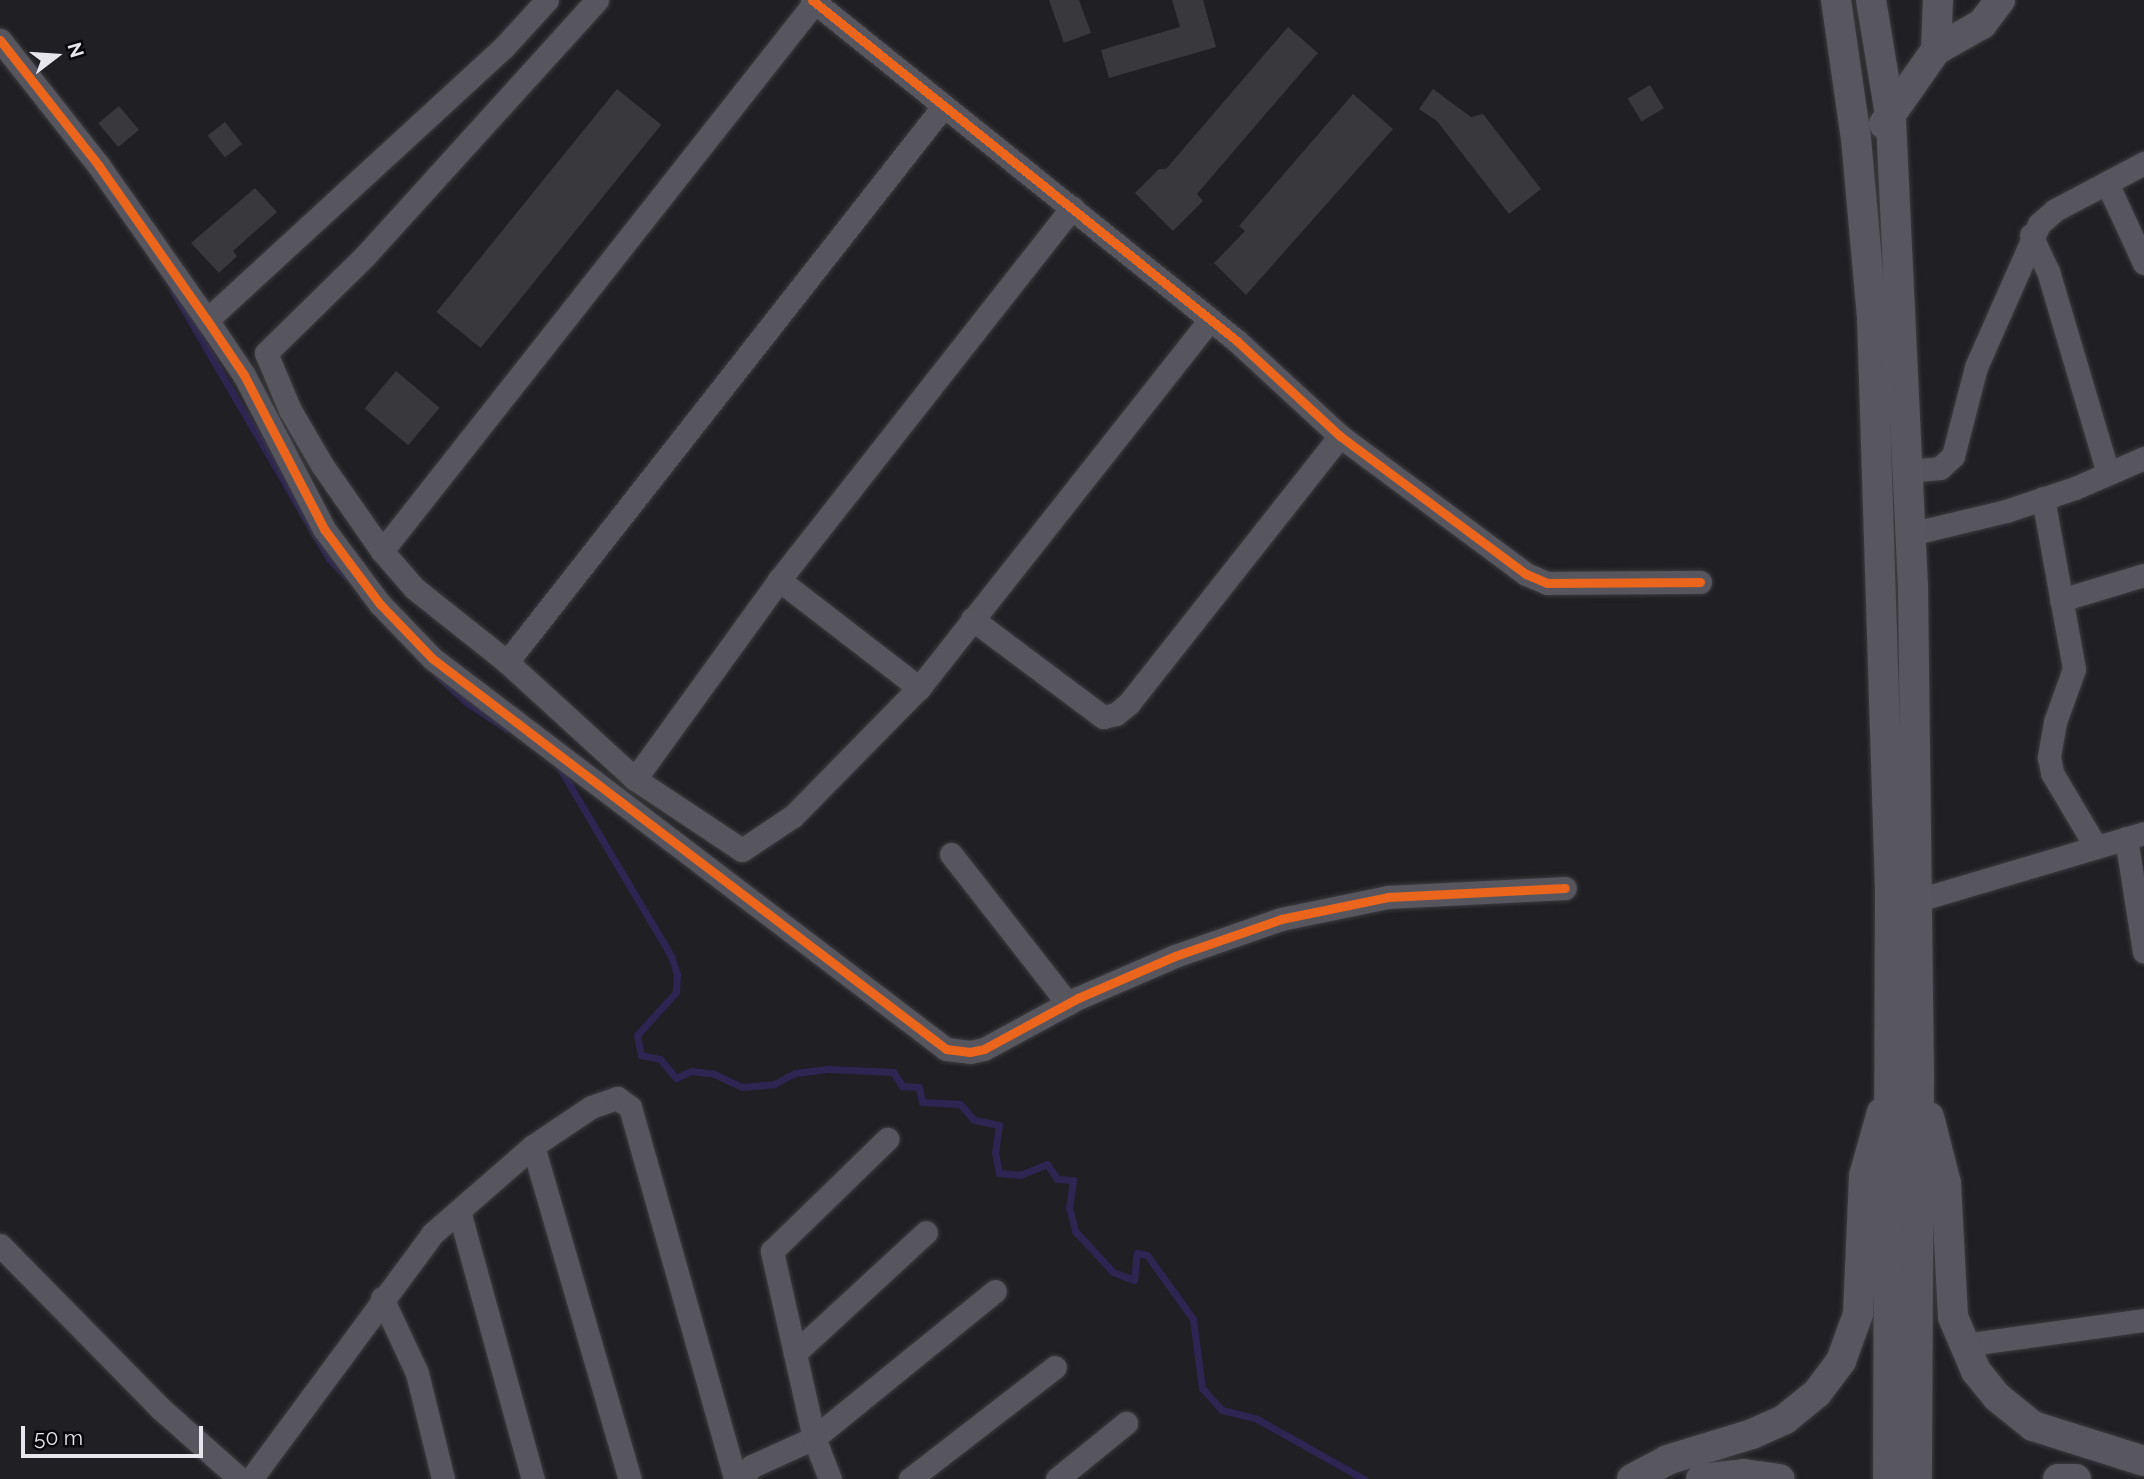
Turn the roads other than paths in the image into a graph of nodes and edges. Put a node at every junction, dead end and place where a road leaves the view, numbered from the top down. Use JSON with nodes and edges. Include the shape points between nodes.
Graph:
{"nodes":[{"id":1,"x":547,"y":0,"type":"edge"},
{"id":2,"x":597,"y":0,"type":"edge"},
{"id":3,"x":1836,"y":0,"type":"edge"},
{"id":4,"x":1871,"y":0,"type":"edge"},
{"id":5,"x":1938,"y":0,"type":"edge"},
{"id":6,"x":2000,"y":0,"type":"edge"},
{"id":7,"x":814,"y":1,"type":"edge"},
{"id":8,"x":0,"y":40,"type":"edge"},
{"id":9,"x":1936,"y":50,"type":"junction"},
{"id":10,"x":942,"y":107,"type":"junction"},
{"id":11,"x":1891,"y":121,"type":"junction"},
{"id":12,"x":1856,"y":138,"type":"junction"},
{"id":13,"x":2144,"y":163,"type":"edge"},
{"id":14,"x":2107,"y":183,"type":"junction"},
{"id":15,"x":1072,"y":208,"type":"junction"},
{"id":16,"x":2031,"y":235,"type":"junction"},
{"id":17,"x":2144,"y":263,"type":"edge"},
{"id":18,"x":207,"y":320,"type":"junction"},
{"id":19,"x":1210,"y":320,"type":"junction"},
{"id":20,"x":1340,"y":436,"type":"junction"},
{"id":21,"x":2144,"y":458,"type":"edge"},
{"id":22,"x":1907,"y":471,"type":"junction"},
{"id":23,"x":2108,"y":473,"type":"junction"},
{"id":24,"x":2043,"y":498,"type":"junction"},
{"id":25,"x":1910,"y":534,"type":"junction"},
{"id":26,"x":382,"y":551,"type":"junction"},
{"id":27,"x":2144,"y":575,"type":"edge"},
{"id":28,"x":779,"y":580,"type":"junction"},
{"id":29,"x":1700,"y":582,"type":"dead end"},
{"id":30,"x":1881,"y":583,"type":"junction"},
{"id":31,"x":1913,"y":586,"type":"junction"},
{"id":32,"x":2061,"y":600,"type":"junction"},
{"id":33,"x":972,"y":619,"type":"junction"},
{"id":34,"x":507,"y":662,"type":"junction"},
{"id":35,"x":919,"y":688,"type":"junction"},
{"id":36,"x":635,"y":779,"type":"junction"},
{"id":37,"x":2135,"y":835,"type":"edge"},
{"id":38,"x":2096,"y":847,"type":"junction"},
{"id":39,"x":951,"y":854,"type":"dead end"},
{"id":40,"x":1565,"y":888,"type":"dead end"},
{"id":41,"x":1918,"y":900,"type":"junction"},
{"id":42,"x":2144,"y":952,"type":"edge"},
{"id":43,"x":1068,"y":1004,"type":"junction"},
{"id":44,"x":1905,"y":1083,"type":"junction"},
{"id":45,"x":887,"y":1139,"type":"dead end"},
{"id":46,"x":533,"y":1146,"type":"junction"},
{"id":47,"x":459,"y":1211,"type":"junction"},
{"id":48,"x":926,"y":1232,"type":"dead end"},
{"id":49,"x":0,"y":1245,"type":"edge"},
{"id":50,"x":995,"y":1291,"type":"dead end"},
{"id":51,"x":383,"y":1298,"type":"junction"},
{"id":52,"x":2144,"y":1320,"type":"edge"},
{"id":53,"x":1963,"y":1345,"type":"junction"},
{"id":54,"x":795,"y":1353,"type":"junction"},
{"id":55,"x":1055,"y":1367,"type":"dead end"},
{"id":56,"x":1126,"y":1423,"type":"dead end"},
{"id":57,"x":814,"y":1438,"type":"junction"},
{"id":58,"x":2144,"y":1461,"type":"edge"},
{"id":59,"x":240,"y":1479,"type":"edge"},
{"id":60,"x":251,"y":1479,"type":"edge"},
{"id":61,"x":443,"y":1479,"type":"edge"},
{"id":62,"x":533,"y":1479,"type":"edge"},
{"id":63,"x":630,"y":1479,"type":"edge"},
{"id":64,"x":738,"y":1479,"type":"edge"},
{"id":65,"x":830,"y":1479,"type":"edge"},
{"id":66,"x":910,"y":1479,"type":"edge"},
{"id":67,"x":1058,"y":1479,"type":"edge"},
{"id":68,"x":1632,"y":1479,"type":"edge"},
{"id":69,"x":1700,"y":1479,"type":"edge"},
{"id":70,"x":1780,"y":1479,"type":"edge"},
{"id":71,"x":1888,"y":1479,"type":"edge"},
{"id":72,"x":1917,"y":1479,"type":"edge"},
{"id":73,"x":2058,"y":1479,"type":"edge"},
{"id":74,"x":2076,"y":1479,"type":"edge"}],
"edges":[{"from":1,"to":18,"type":"street","via":[[503,48]]},
{"from":2,"to":26,"type":"street","via":[[366,255],[266,353],[290,410]]},
{"from":3,"to":12,"type":"main road"},
{"from":4,"to":11,"type":"main road"},
{"from":5,"to":9,"type":"main road"},
{"from":6,"to":9,"type":"main road","via":[[1982,24]]},
{"from":7,"to":10,"type":"street"},
{"from":7,"to":26,"type":"street"},
{"from":8,"to":18,"type":"street","via":[[99,166]]},
{"from":9,"to":11,"type":"main road"},
{"from":10,"to":15,"type":"street"},
{"from":10,"to":34,"type":"street"},
{"from":11,"to":12,"type":"main road"},
{"from":11,"to":22,"type":"main road"},
{"from":12,"to":30,"type":"main road","via":[[1872,316]]},
{"from":13,"to":14,"type":"street"},
{"from":14,"to":16,"type":"street","via":[[2055,210]]},
{"from":14,"to":17,"type":"street"},
{"from":15,"to":19,"type":"street"},
{"from":15,"to":28,"type":"street"},
{"from":16,"to":22,"type":"street","via":[[1976,368],[1953,456],[1940,468]]},
{"from":16,"to":23,"type":"street","via":[[2048,271]]},
{"from":18,"to":43,"type":"street","via":[[244,375],[346,564],[433,659],[946,1049],[984,1049]]},
{"from":19,"to":20,"type":"street"},
{"from":19,"to":33,"type":"street"},
{"from":20,"to":29,"type":"street","via":[[1526,574],[1546,583]]},
{"from":20,"to":33,"type":"street","via":[[1129,704],[1116,714],[1103,717]]},
{"from":21,"to":23,"type":"street"},
{"from":22,"to":25,"type":"main road"},
{"from":23,"to":24,"type":"street"},
{"from":24,"to":25,"type":"street"},
{"from":24,"to":32,"type":"street"},
{"from":25,"to":31,"type":"main road"},
{"from":26,"to":34,"type":"street","via":[[414,588]]},
{"from":27,"to":32,"type":"street"},
{"from":28,"to":35,"type":"street"},
{"from":28,"to":36,"type":"street"},
{"from":30,"to":31,"type":"street"},
{"from":30,"to":44,"type":"main road"},
{"from":31,"to":41,"type":"main road"},
{"from":32,"to":38,"type":"street","via":[[2074,669],[2055,722],[2049,757],[2052,773]]},
{"from":33,"to":35,"type":"street"},
{"from":34,"to":36,"type":"street"},
{"from":35,"to":36,"type":"street","via":[[793,816],[742,850]]},
{"from":37,"to":38,"type":"street"},
{"from":37,"to":42,"type":"street"},
{"from":38,"to":41,"type":"street"},
{"from":39,"to":43,"type":"street"},
{"from":40,"to":43,"type":"street","via":[[1343,903],[1280,919],[1175,956]]},
{"from":41,"to":44,"type":"main road"},
{"from":44,"to":53,"type":"main road","via":[[1946,1183],[1950,1299]]},
{"from":44,"to":68,"type":"main road","via":[[1866,1160],[1858,1314],[1841,1361],[1817,1393],[1785,1419],[1668,1460]]},
{"from":44,"to":71,"type":"main road"},
{"from":44,"to":72,"type":"main road"},
{"from":45,"to":54,"type":"street","via":[[772,1251]]},
{"from":46,"to":47,"type":"street"},
{"from":46,"to":63,"type":"street"},
{"from":46,"to":64,"type":"street","via":[[591,1107],[617,1098],[630,1107]]},
{"from":47,"to":51,"type":"street","via":[[432,1234]]},
{"from":47,"to":62,"type":"street"},
{"from":48,"to":54,"type":"street"},
{"from":49,"to":59,"type":"street","via":[[160,1408]]},
{"from":50,"to":57,"type":"street"},
{"from":51,"to":60,"type":"street","via":[[331,1376]]},
{"from":51,"to":61,"type":"street","via":[[417,1373]]},
{"from":52,"to":53,"type":"street"},
{"from":53,"to":58,"type":"main road","via":[[1997,1397],[2033,1426]]},
{"from":54,"to":57,"type":"street"},
{"from":55,"to":66,"type":"street"},
{"from":56,"to":67,"type":"street"},
{"from":57,"to":64,"type":"street","via":[[752,1466]]},
{"from":57,"to":65,"type":"street"},
{"from":69,"to":70,"type":"main road","via":[[1744,1474]]},
{"from":73,"to":74,"type":"main road"}]}
